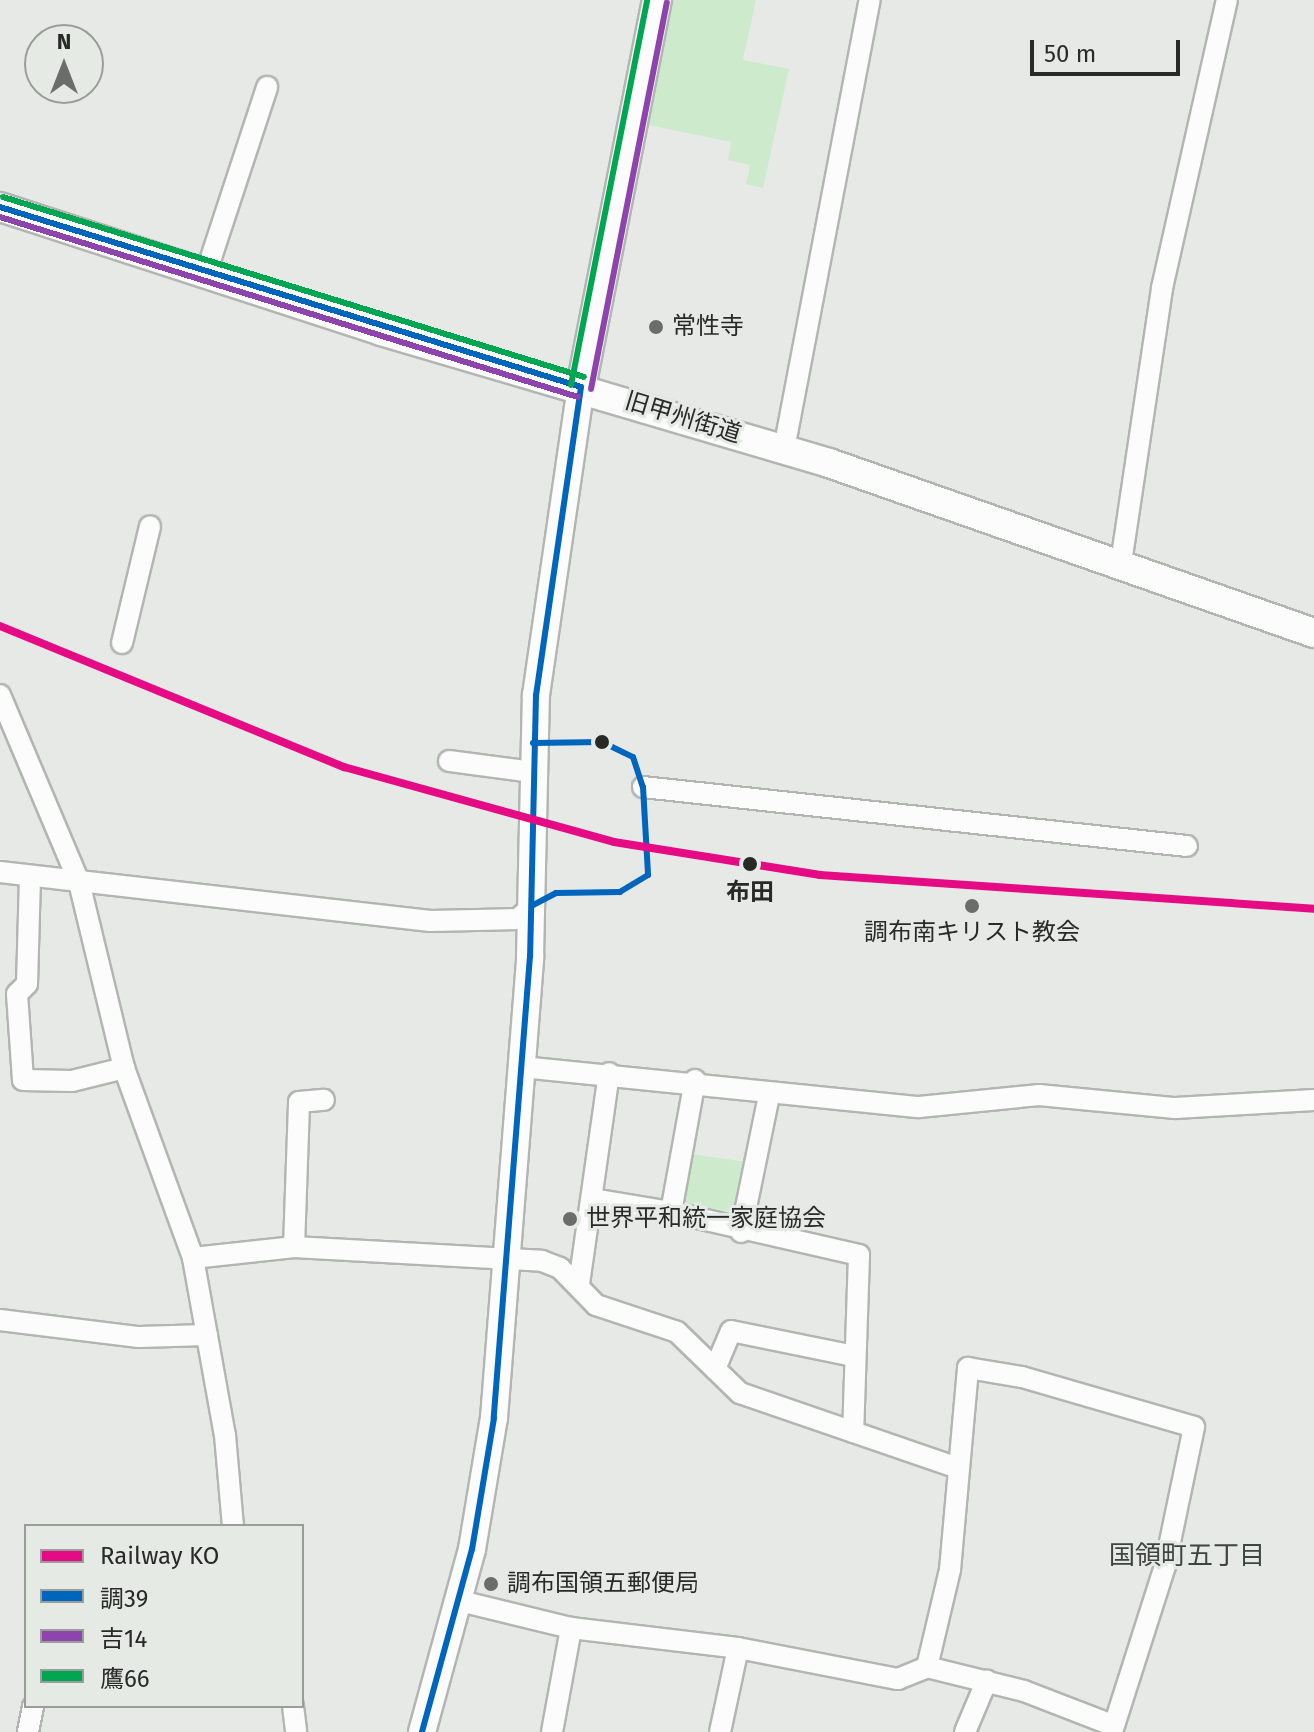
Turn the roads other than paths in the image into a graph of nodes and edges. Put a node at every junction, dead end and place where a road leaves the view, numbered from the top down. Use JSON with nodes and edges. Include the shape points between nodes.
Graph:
{"nodes":[{"id":1,"x":657,"y":0,"type":"edge"},
{"id":2,"x":870,"y":0,"type":"edge"},
{"id":3,"x":1227,"y":0,"type":"edge"},
{"id":4,"x":267,"y":87,"type":"dead end"},
{"id":5,"x":0,"y":207,"type":"edge"},
{"id":6,"x":206,"y":273,"type":"junction"},
{"id":7,"x":581,"y":387,"type":"junction"},
{"id":8,"x":784,"y":449,"type":"junction"},
{"id":9,"x":150,"y":526,"type":"dead end"},
{"id":10,"x":1121,"y":563,"type":"junction"},
{"id":11,"x":1314,"y":633,"type":"edge"},
{"id":12,"x":122,"y":643,"type":"dead end"},
{"id":13,"x":0,"y":695,"type":"edge"},
{"id":14,"x":449,"y":761,"type":"dead end"},
{"id":15,"x":532,"y":772,"type":"junction"},
{"id":16,"x":643,"y":787,"type":"dead end"},
{"id":17,"x":1187,"y":846,"type":"dead end"},
{"id":18,"x":0,"y":872,"type":"edge"},
{"id":19,"x":30,"y":877,"type":"junction"},
{"id":20,"x":79,"y":882,"type":"junction"},
{"id":21,"x":533,"y":905,"type":"junction"},
{"id":22,"x":522,"y":1067,"type":"junction"},
{"id":23,"x":124,"y":1068,"type":"junction"},
{"id":24,"x":609,"y":1073,"type":"junction"},
{"id":25,"x":695,"y":1080,"type":"junction"},
{"id":26,"x":769,"y":1096,"type":"junction"},
{"id":27,"x":324,"y":1100,"type":"dead end"},
{"id":28,"x":1314,"y":1100,"type":"edge"},
{"id":29,"x":593,"y":1199,"type":"junction"},
{"id":30,"x":671,"y":1212,"type":"junction"},
{"id":31,"x":741,"y":1232,"type":"junction"},
{"id":32,"x":294,"y":1247,"type":"junction"},
{"id":33,"x":193,"y":1258,"type":"junction"},
{"id":34,"x":507,"y":1259,"type":"junction"},
{"id":35,"x":579,"y":1284,"type":"junction"},
{"id":36,"x":0,"y":1320,"type":"edge"},
{"id":37,"x":207,"y":1335,"type":"junction"},
{"id":38,"x":854,"y":1356,"type":"junction"},
{"id":39,"x":715,"y":1369,"type":"junction"},
{"id":40,"x":853,"y":1432,"type":"junction"},
{"id":41,"x":955,"y":1467,"type":"junction"},
{"id":42,"x":233,"y":1524,"type":"edge"},
{"id":43,"x":456,"y":1600,"type":"junction"},
{"id":44,"x":571,"y":1628,"type":"junction"},
{"id":45,"x":738,"y":1648,"type":"junction"},
{"id":46,"x":927,"y":1667,"type":"junction"},
{"id":47,"x":987,"y":1680,"type":"junction"},
{"id":48,"x":33,"y":1708,"type":"edge"},
{"id":49,"x":293,"y":1708,"type":"edge"},
{"id":50,"x":1112,"y":1728,"type":"edge"},
{"id":51,"x":28,"y":1732,"type":"edge"},
{"id":52,"x":296,"y":1732,"type":"edge"},
{"id":53,"x":422,"y":1732,"type":"edge"},
{"id":54,"x":552,"y":1732,"type":"edge"},
{"id":55,"x":720,"y":1732,"type":"edge"},
{"id":56,"x":965,"y":1732,"type":"edge"}],
"edges":[{"from":1,"to":7,"type":"main road"},
{"from":2,"to":8,"type":"street"},
{"from":3,"to":10,"type":"street","via":[[1162,288]]},
{"from":4,"to":6,"type":"street"},
{"from":5,"to":6,"type":"main road","name":"旧甲州街道"},
{"from":6,"to":7,"type":"main road","name":"旧甲州街道"},
{"from":7,"to":8,"type":"main road","name":"旧甲州街道"},
{"from":7,"to":15,"type":"street","via":[[542,635]]},
{"from":8,"to":10,"type":"main road","name":"旧甲州街道"},
{"from":9,"to":12,"type":"street"},
{"from":10,"to":11,"type":"main road","name":"旧甲州街道"},
{"from":13,"to":20,"type":"street"},
{"from":14,"to":15,"type":"street"},
{"from":15,"to":21,"type":"street"},
{"from":16,"to":17,"type":"street"},
{"from":18,"to":19,"type":"street"},
{"from":19,"to":20,"type":"street"},
{"from":19,"to":23,"type":"street","via":[[27,984],[17,994],[23,1080],[72,1081]]},
{"from":20,"to":21,"type":"street","via":[[430,921],[518,919]]},
{"from":20,"to":23,"type":"street"},
{"from":21,"to":22,"type":"street"},
{"from":22,"to":24,"type":"street"},
{"from":22,"to":34,"type":"street"},
{"from":23,"to":33,"type":"street"},
{"from":24,"to":25,"type":"street"},
{"from":24,"to":29,"type":"street"},
{"from":25,"to":26,"type":"street"},
{"from":25,"to":30,"type":"street"},
{"from":26,"to":28,"type":"street","via":[[919,1107],[1039,1095],[1175,1108]]},
{"from":26,"to":31,"type":"street"},
{"from":27,"to":32,"type":"street","via":[[299,1102]]},
{"from":29,"to":30,"type":"street"},
{"from":29,"to":35,"type":"street"},
{"from":30,"to":31,"type":"street"},
{"from":31,"to":38,"type":"street","via":[[859,1255]]},
{"from":32,"to":33,"type":"street"},
{"from":32,"to":34,"type":"street"},
{"from":33,"to":37,"type":"street"},
{"from":34,"to":35,"type":"street","via":[[542,1261]]},
{"from":34,"to":43,"type":"street","via":[[485,1491]]},
{"from":35,"to":39,"type":"street","via":[[596,1305],[677,1332]]},
{"from":36,"to":37,"type":"street","via":[[139,1337]]},
{"from":37,"to":42,"type":"street"},
{"from":38,"to":39,"type":"street","via":[[731,1331]]},
{"from":38,"to":40,"type":"street"},
{"from":39,"to":40,"type":"street","via":[[740,1393]]},
{"from":40,"to":41,"type":"street"},
{"from":41,"to":46,"type":"street","via":[[950,1570]]},
{"from":41,"to":50,"type":"street","via":[[968,1368],[1078,1390],[1194,1427],[1165,1566]]},
{"from":43,"to":44,"type":"street"},
{"from":43,"to":53,"type":"street"},
{"from":44,"to":45,"type":"street"},
{"from":44,"to":54,"type":"street"},
{"from":45,"to":46,"type":"street","via":[[898,1679]]},
{"from":45,"to":55,"type":"street"},
{"from":46,"to":47,"type":"street"},
{"from":47,"to":50,"type":"street"},
{"from":47,"to":56,"type":"street"},
{"from":48,"to":51,"type":"street"},
{"from":49,"to":52,"type":"street"}]}
